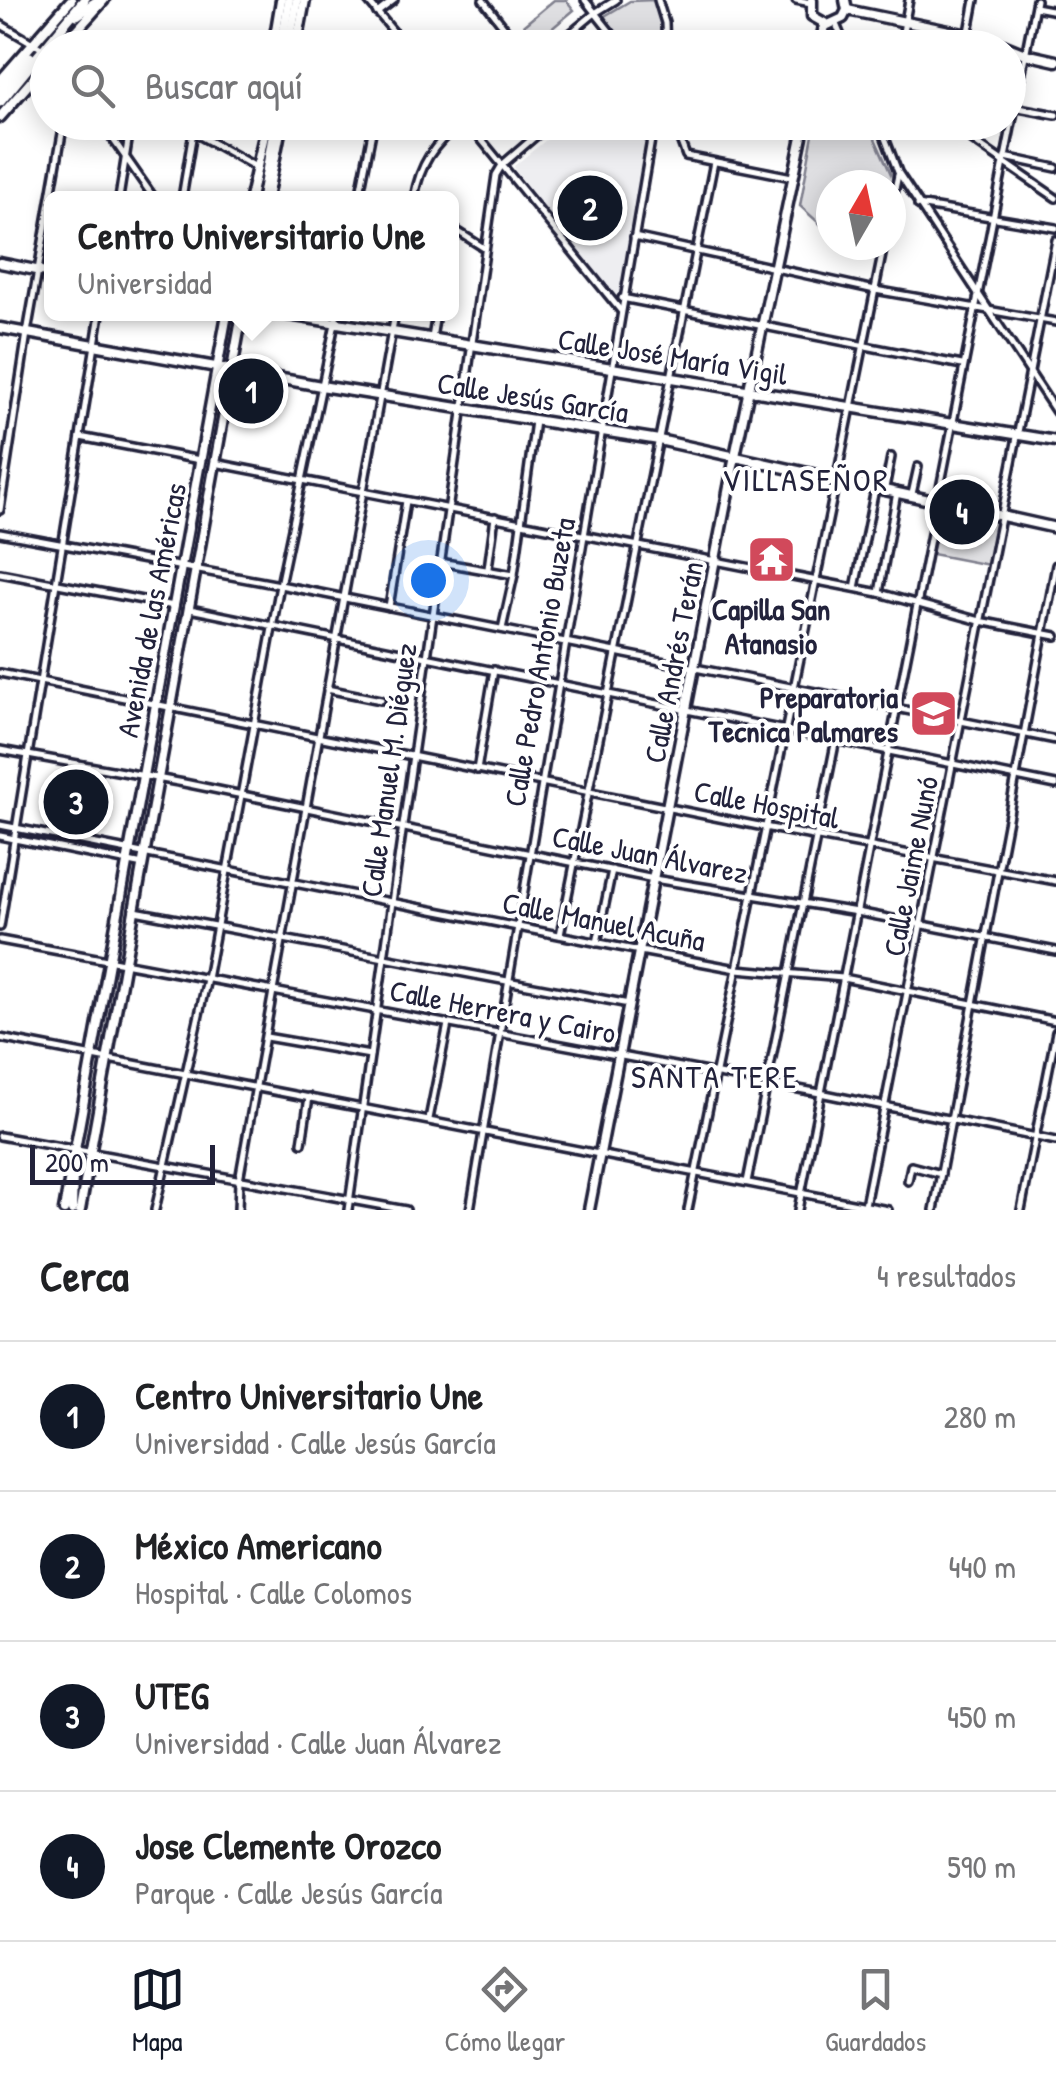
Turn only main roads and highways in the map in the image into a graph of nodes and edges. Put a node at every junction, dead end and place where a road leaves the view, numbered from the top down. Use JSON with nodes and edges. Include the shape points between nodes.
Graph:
{"nodes":[{"id":1,"x":84,"y":0,"type":"edge"},
{"id":2,"x":101,"y":0,"type":"edge"},
{"id":3,"x":66,"y":22,"type":"junction"},
{"id":4,"x":60,"y":30,"type":"tunnel mouth"},
{"id":5,"x":30,"y":57,"type":"tunnel mouth"},
{"id":6,"x":30,"y":69,"type":"tunnel mouth"},
{"id":7,"x":0,"y":92,"type":"edge"},
{"id":8,"x":0,"y":102,"type":"edge"}],
"edges":[{"from":1,"to":3,"type":"main road"},
{"from":2,"to":3,"type":"main road"},
{"from":3,"to":4,"type":"main road"},
{"from":5,"to":7,"type":"main road"},
{"from":6,"to":8,"type":"main road"}]}
